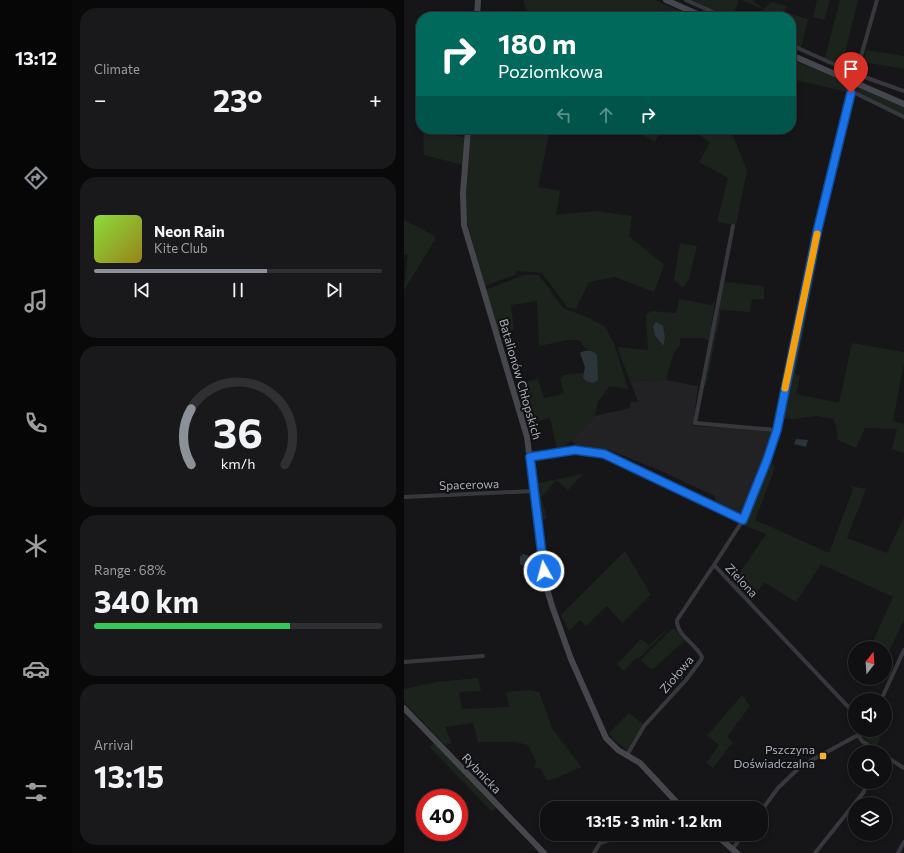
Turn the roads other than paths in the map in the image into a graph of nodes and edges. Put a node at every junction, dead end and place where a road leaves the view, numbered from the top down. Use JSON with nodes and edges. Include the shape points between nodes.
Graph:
{"nodes":[{"id":1,"x":478,"y":0,"type":"edge"},
{"id":2,"x":666,"y":0,"type":"edge"},
{"id":3,"x":686,"y":0,"type":"edge"},
{"id":4,"x":876,"y":0,"type":"edge"},
{"id":5,"x":477,"y":12,"type":"edge"},
{"id":6,"x":693,"y":12,"type":"edge"},
{"id":7,"x":713,"y":12,"type":"edge"},
{"id":8,"x":796,"y":48,"type":"edge"},
{"id":9,"x":796,"y":57,"type":"edge"},
{"id":10,"x":856,"y":74,"type":"junction"},
{"id":11,"x":904,"y":91,"type":"edge"},
{"id":12,"x":904,"y":104,"type":"edge"},
{"id":13,"x":904,"y":117,"type":"edge"},
{"id":14,"x":468,"y":134,"type":"edge"},
{"id":15,"x":734,"y":226,"type":"dead end"},
{"id":16,"x":777,"y":430,"type":"junction"},
{"id":17,"x":530,"y":457,"type":"junction"},
{"id":18,"x":534,"y":491,"type":"junction"},
{"id":19,"x":404,"y":496,"type":"edge"},
{"id":20,"x":743,"y":520,"type":"junction"},
{"id":21,"x":714,"y":565,"type":"junction"},
{"id":22,"x":904,"y":650,"type":"edge"},
{"id":23,"x":483,"y":656,"type":"dead end"},
{"id":24,"x":404,"y":662,"type":"edge"},
{"id":25,"x":884,"y":693,"type":"edge"},
{"id":26,"x":848,"y":707,"type":"edge"},
{"id":27,"x":404,"y":708,"type":"edge"},
{"id":28,"x":854,"y":737,"type":"edge"},
{"id":29,"x":859,"y":737,"type":"edge"},
{"id":30,"x":868,"y":745,"type":"edge"},
{"id":31,"x":627,"y":755,"type":"junction"},
{"id":32,"x":892,"y":760,"type":"edge"},
{"id":33,"x":904,"y":768,"type":"edge"},
{"id":34,"x":864,"y":789,"type":"edge"},
{"id":35,"x":675,"y":801,"type":"edge"},
{"id":36,"x":768,"y":802,"type":"edge"},
{"id":37,"x":606,"y":841,"type":"edge"},
{"id":38,"x":723,"y":841,"type":"edge"},
{"id":39,"x":740,"y":841,"type":"edge"},
{"id":40,"x":904,"y":842,"type":"edge"},
{"id":41,"x":735,"y":851,"type":"edge"},
{"id":42,"x":544,"y":853,"type":"edge"},
{"id":43,"x":594,"y":853,"type":"edge"},
{"id":44,"x":815,"y":853,"type":"edge"},
{"id":45,"x":898,"y":853,"type":"edge"}],
"edges":[{"from":1,"to":5,"type":"street"},
{"from":2,"to":6,"type":"street"},
{"from":3,"to":7,"type":"street"},
{"from":4,"to":10,"type":"street"},
{"from":8,"to":10,"type":"street"},
{"from":9,"to":12,"type":"street"},
{"from":10,"to":11,"type":"street"},
{"from":13,"to":16,"type":"street","name":"Zielona","via":[[851,93],[818,228]]},
{"from":14,"to":17,"type":"street","name":"Batalionów Chłopskich","via":[[463,193],[464,225],[521,415]]},
{"from":15,"to":16,"type":"street","via":[[695,423]]},
{"from":16,"to":20,"type":"street","name":"Zielona"},
{"from":17,"to":18,"type":"street","name":"Batalionów Chłopskich"},
{"from":17,"to":20,"type":"street","via":[[575,450],[604,454]]},
{"from":18,"to":19,"type":"street","name":"Spacerowa"},
{"from":18,"to":31,"type":"street","name":"Batalionów Chłopskich","via":[[545,582],[552,606],[578,675],[602,728],[612,745]]},
{"from":20,"to":21,"type":"street","name":"Zielona"},
{"from":21,"to":26,"type":"street","name":"Zielona"},
{"from":21,"to":31,"type":"street","name":"Ziołowa","via":[[677,620],[680,631],[702,657],[700,663],[644,726]]},
{"from":22,"to":25,"type":"street"},
{"from":23,"to":24,"type":"street"},
{"from":27,"to":42,"type":"street","name":"Rybnicka"},
{"from":28,"to":36,"type":"street","via":[[801,766]]},
{"from":29,"to":30,"type":"street"},
{"from":31,"to":35,"type":"street","name":"Batalionów Chłopskich","via":[[640,763]]},
{"from":32,"to":33,"type":"street"},
{"from":34,"to":44,"type":"street"},
{"from":37,"to":43,"type":"street","via":[[600,843]]},
{"from":38,"to":41,"type":"street"},
{"from":39,"to":41,"type":"street"},
{"from":40,"to":45,"type":"street"}]}
